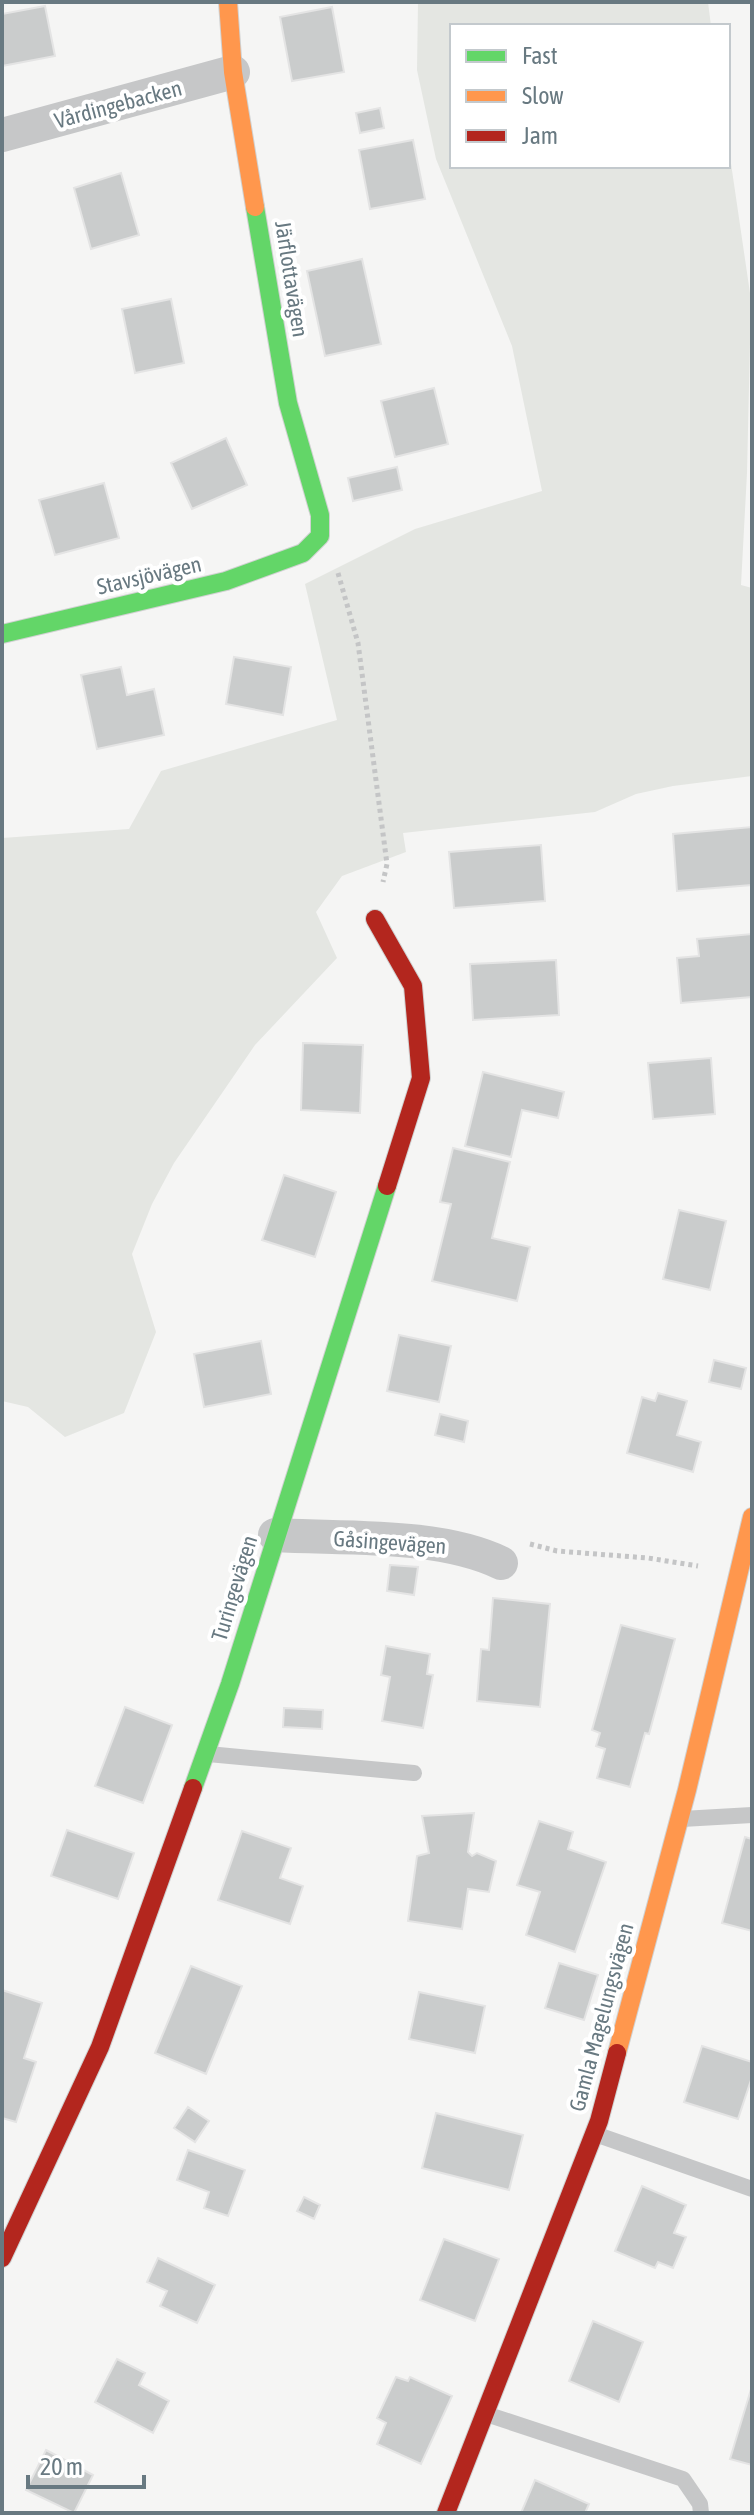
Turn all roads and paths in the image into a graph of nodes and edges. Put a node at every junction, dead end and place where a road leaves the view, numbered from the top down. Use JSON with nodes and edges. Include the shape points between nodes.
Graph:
{"nodes":[{"id":1,"x":228,"y":2,"type":"edge"},
{"id":2,"x":233,"y":72,"type":"junction"},
{"id":3,"x":2,"y":135,"type":"edge"},
{"id":4,"x":320,"y":536,"type":"junction"},
{"id":5,"x":2,"y":634,"type":"edge"},
{"id":6,"x":375,"y":919,"type":"joint"},
{"id":7,"x":752,"y":1517,"type":"edge"},
{"id":8,"x":275,"y":1535,"type":"junction"},
{"id":9,"x":557,"y":1551,"type":"dead end"},
{"id":10,"x":501,"y":1563,"type":"dead end"},
{"id":11,"x":739,"y":1573,"type":"junction"},
{"id":12,"x":206,"y":1754,"type":"junction"},
{"id":13,"x":414,"y":1773,"type":"dead end"},
{"id":14,"x":752,"y":1815,"type":"edge"},
{"id":15,"x":679,"y":1819,"type":"junction"},
{"id":16,"x":594,"y":2134,"type":"junction"},
{"id":17,"x":752,"y":2189,"type":"edge"},
{"id":18,"x":2,"y":2258,"type":"edge"},
{"id":19,"x":486,"y":2414,"type":"junction"},
{"id":20,"x":446,"y":2513,"type":"edge"},
{"id":21,"x":701,"y":2513,"type":"edge"}],
"edges":[{"from":1,"to":2,"type":"street","name":"Järflottavägen"},
{"from":2,"to":3,"type":"street","name":"Vårdingebacken"},
{"from":2,"to":4,"type":"street","name":"Järflottavägen","via":[[288,403],[320,515]]},
{"from":4,"to":5,"type":"street","name":"Stavsjövägen","via":[[303,553],[226,581]]},
{"from":4,"to":6,"type":"path","via":[[341,579],[358,643],[387,864]]},
{"from":6,"to":8,"type":"street","name":"Turingevägen","via":[[413,986],[421,1078]]},
{"from":7,"to":11,"type":"street","name":"Gamla Magelungsvägen"},
{"from":8,"to":10,"type":"street","name":"Gåsingevägen","via":[[436,1543],[476,1551]]},
{"from":8,"to":12,"type":"street","name":"Turingevägen"},
{"from":9,"to":11,"type":"path"},
{"from":11,"to":15,"type":"street","name":"Gamla Magelungsvägen"},
{"from":12,"to":13,"type":"lane"},
{"from":12,"to":18,"type":"street","name":"Turingevägen","via":[[100,2047]]},
{"from":14,"to":15,"type":"lane"},
{"from":15,"to":16,"type":"street","name":"Gamla Magelungsvägen"},
{"from":16,"to":17,"type":"lane"},
{"from":16,"to":19,"type":"street","name":"Gamla Magelungsvägen"},
{"from":19,"to":20,"type":"street","name":"Gamla Magelungsvägen"},
{"from":19,"to":21,"type":"lane","via":[[683,2479]]}]}
